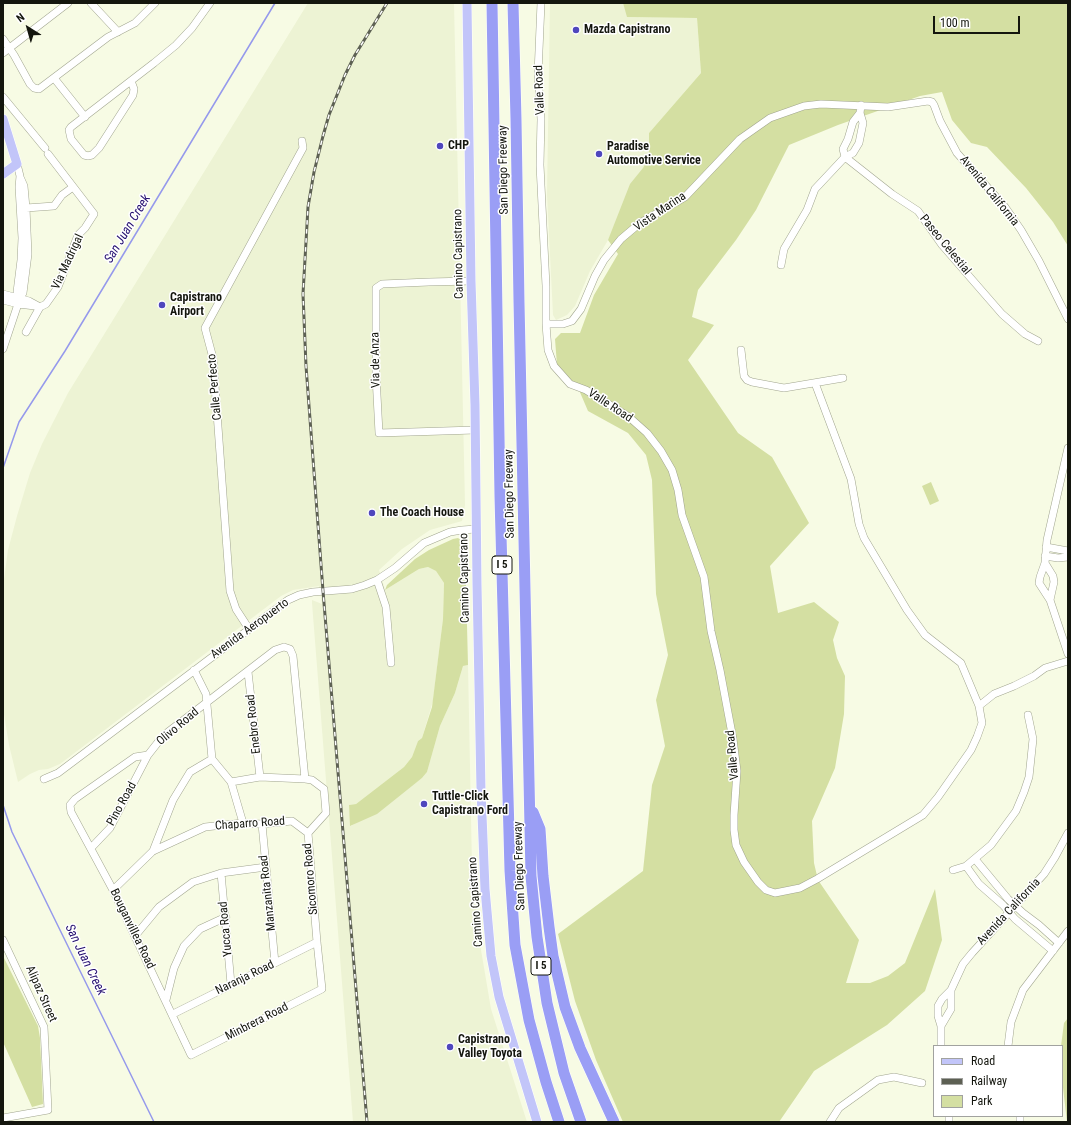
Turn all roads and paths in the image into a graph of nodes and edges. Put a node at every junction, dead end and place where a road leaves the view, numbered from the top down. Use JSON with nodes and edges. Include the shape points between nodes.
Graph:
{"nodes":[{"id":1,"x":68,"y":3,"type":"edge"},
{"id":2,"x":91,"y":3,"type":"edge"},
{"id":3,"x":156,"y":3,"type":"edge"},
{"id":4,"x":210,"y":3,"type":"edge"},
{"id":5,"x":467,"y":3,"type":"edge"},
{"id":6,"x":492,"y":3,"type":"edge"},
{"id":7,"x":513,"y":3,"type":"edge"},
{"id":8,"x":541,"y":3,"type":"edge"},
{"id":9,"x":118,"y":32,"type":"junction"},
{"id":10,"x":3,"y":39,"type":"edge"},
{"id":11,"x":9,"y":48,"type":"junction"},
{"id":12,"x":3,"y":53,"type":"edge"},
{"id":13,"x":54,"y":78,"type":"junction"},
{"id":14,"x":131,"y":81,"type":"junction"},
{"id":15,"x":3,"y":97,"type":"edge"},
{"id":16,"x":861,"y":105,"type":"junction"},
{"id":17,"x":934,"y":105,"type":"joint"},
{"id":18,"x":860,"y":113,"type":"junction"},
{"id":19,"x":85,"y":117,"type":"junction"},
{"id":20,"x":3,"y":119,"type":"edge"},
{"id":21,"x":848,"y":139,"type":"junction"},
{"id":22,"x":302,"y":140,"type":"dead end"},
{"id":23,"x":859,"y":143,"type":"junction"},
{"id":24,"x":844,"y":157,"type":"junction"},
{"id":25,"x":17,"y":164,"type":"junction"},
{"id":26,"x":3,"y":174,"type":"edge"},
{"id":27,"x":20,"y":177,"type":"junction"},
{"id":28,"x":73,"y":187,"type":"junction"},
{"id":29,"x":26,"y":208,"type":"junction"},
{"id":30,"x":781,"y":265,"type":"dead end"},
{"id":31,"x":471,"y":282,"type":"junction"},
{"id":32,"x":3,"y":294,"type":"edge"},
{"id":33,"x":3,"y":300,"type":"edge"},
{"id":34,"x":19,"y":301,"type":"junction"},
{"id":35,"x":37,"y":307,"type":"junction"},
{"id":36,"x":1068,"y":319,"type":"edge"},
{"id":37,"x":546,"y":324,"type":"junction"},
{"id":38,"x":26,"y":332,"type":"dead end"},
{"id":39,"x":1038,"y":341,"type":"dead end"},
{"id":40,"x":3,"y":348,"type":"edge"},
{"id":41,"x":741,"y":350,"type":"dead end"},
{"id":42,"x":843,"y":378,"type":"dead end"},
{"id":43,"x":815,"y":383,"type":"junction"},
{"id":44,"x":475,"y":430,"type":"junction"},
{"id":45,"x":1068,"y":448,"type":"edge"},
{"id":46,"x":476,"y":529,"type":"junction"},
{"id":47,"x":1046,"y":547,"type":"junction"},
{"id":48,"x":1068,"y":550,"type":"edge"},
{"id":49,"x":1068,"y":557,"type":"edge"},
{"id":50,"x":1045,"y":560,"type":"junction"},
{"id":51,"x":377,"y":580,"type":"junction"},
{"id":52,"x":1050,"y":600,"type":"junction"},
{"id":53,"x":249,"y":629,"type":"junction"},
{"id":54,"x":1068,"y":654,"type":"edge"},
{"id":55,"x":1068,"y":661,"type":"edge"},
{"id":56,"x":391,"y":663,"type":"dead end"},
{"id":57,"x":194,"y":670,"type":"junction"},
{"id":58,"x":248,"y":672,"type":"junction"},
{"id":59,"x":208,"y":703,"type":"junction"},
{"id":60,"x":979,"y":706,"type":"junction"},
{"id":61,"x":1028,"y":714,"type":"dead end"},
{"id":62,"x":148,"y":755,"type":"junction"},
{"id":63,"x":212,"y":759,"type":"junction"},
{"id":64,"x":260,"y":777,"type":"junction"},
{"id":65,"x":44,"y":779,"type":"dead end"},
{"id":66,"x":305,"y":779,"type":"junction"},
{"id":67,"x":231,"y":782,"type":"junction"},
{"id":68,"x":530,"y":804,"type":"junction"},
{"id":69,"x":70,"y":805,"type":"joint"},
{"id":70,"x":243,"y":823,"type":"junction"},
{"id":71,"x":262,"y":824,"type":"junction"},
{"id":72,"x":308,"y":833,"type":"junction"},
{"id":73,"x":1068,"y":833,"type":"edge"},
{"id":74,"x":91,"y":848,"type":"junction"},
{"id":75,"x":153,"y":851,"type":"junction"},
{"id":76,"x":975,"y":859,"type":"junction"},
{"id":77,"x":966,"y":866,"type":"junction"},
{"id":78,"x":266,"y":867,"type":"junction"},
{"id":79,"x":953,"y":870,"type":"dead end"},
{"id":80,"x":221,"y":873,"type":"junction"},
{"id":81,"x":989,"y":876,"type":"junction"},
{"id":82,"x":979,"y":884,"type":"junction"},
{"id":83,"x":113,"y":890,"type":"junction"},
{"id":84,"x":1015,"y":906,"type":"junction"},
{"id":85,"x":1009,"y":913,"type":"junction"},
{"id":86,"x":226,"y":916,"type":"junction"},
{"id":87,"x":1044,"y":930,"type":"junction"},
{"id":88,"x":1068,"y":931,"type":"edge"},
{"id":89,"x":135,"y":936,"type":"junction"},
{"id":90,"x":1037,"y":938,"type":"junction"},
{"id":91,"x":3,"y":940,"type":"edge"},
{"id":92,"x":317,"y":942,"type":"junction"},
{"id":93,"x":1059,"y":943,"type":"junction"},
{"id":94,"x":1053,"y":951,"type":"junction"},
{"id":95,"x":275,"y":963,"type":"junction"},
{"id":96,"x":231,"y":984,"type":"junction"},
{"id":97,"x":322,"y":989,"type":"joint"},
{"id":98,"x":950,"y":990,"type":"junction"},
{"id":99,"x":166,"y":1000,"type":"junction"},
{"id":100,"x":173,"y":1014,"type":"junction"},
{"id":101,"x":941,"y":1026,"type":"junction"},
{"id":102,"x":941,"y":1045,"type":"edge"},
{"id":103,"x":1008,"y":1045,"type":"edge"},
{"id":104,"x":191,"y":1055,"type":"joint"},
{"id":105,"x":922,"y":1083,"type":"dead end"},
{"id":106,"x":3,"y":1118,"type":"edge"},
{"id":107,"x":537,"y":1122,"type":"edge"},
{"id":108,"x":559,"y":1122,"type":"edge"},
{"id":109,"x":581,"y":1122,"type":"edge"},
{"id":110,"x":614,"y":1122,"type":"edge"},
{"id":111,"x":830,"y":1122,"type":"edge"}],
"edges":[{"from":1,"to":11,"type":"street"},
{"from":2,"to":9,"type":"street"},
{"from":3,"to":9,"type":"street","via":[[135,23]]},
{"from":4,"to":14,"type":"street","via":[[176,45]]},
{"from":5,"to":31,"type":"main road","name":"Camino Capistrano"},
{"from":6,"to":108,"type":"highway","name":"San Diego Freeway","number":"I 5","via":[[500,489],[510,871],[515,946],[529,1020]]},
{"from":7,"to":68,"type":"highway","name":"San Diego Freeway","number":"I 5"},
{"from":8,"to":37,"type":"street","name":"Valle Road","via":[[538,70]]},
{"from":9,"to":13,"type":"street"},
{"from":10,"to":11,"type":"street"},
{"from":11,"to":12,"type":"street"},
{"from":11,"to":13,"type":"street","via":[[34,88],[43,87]]},
{"from":13,"to":19,"type":"street"},
{"from":14,"to":19,"type":"street"},
{"from":14,"to":19,"type":"street","via":[[133,95],[96,153],[88,156],[81,152],[69,134],[71,127]]},
{"from":15,"to":28,"type":"street","name":"Via Madrigal"},
{"from":16,"to":17,"type":"street","name":"Vista Marina","via":[[888,107],[928,101]]},
{"from":16,"to":18,"type":"street"},
{"from":16,"to":37,"type":"street","name":"Vista Marina","via":[[804,106],[770,118],[755,128],[740,139],[685,197],[640,223],[621,239],[604,260],[581,309],[572,321]]},
{"from":17,"to":36,"type":"street","name":"Avenida California","via":[[958,153],[1005,207],[1021,230]]},
{"from":18,"to":21,"type":"street","via":[[853,122]]},
{"from":18,"to":23,"type":"street","via":[[863,123]]},
{"from":20,"to":25,"type":"main road"},
{"from":21,"to":23,"type":"street"},
{"from":21,"to":24,"type":"street","via":[[843,149]]},
{"from":22,"to":53,"type":"street","name":"Calle Perfecto","via":[[303,148],[205,328],[213,358],[230,591],[236,609]]},
{"from":23,"to":24,"type":"street","via":[[853,153]]},
{"from":24,"to":30,"type":"street","via":[[815,189],[807,210],[784,249]]},
{"from":24,"to":39,"type":"street","name":"Paseo Celestial","via":[[918,211],[942,245],[1002,314],[1025,334]]},
{"from":25,"to":26,"type":"main road"},
{"from":25,"to":27,"type":"street"},
{"from":27,"to":29,"type":"street","via":[[24,186]]},
{"from":27,"to":34,"type":"street","via":[[22,238],[17,292]]},
{"from":28,"to":29,"type":"street","via":[[62,195],[54,206]]},
{"from":28,"to":35,"type":"street","name":"Via Madrigal","via":[[94,214],[78,235],[58,287],[46,304]]},
{"from":29,"to":34,"type":"street","via":[[28,254],[23,292]]},
{"from":31,"to":44,"type":"main road","name":"Camino Capistrano"},
{"from":31,"to":44,"type":"street","name":"Via de Anza","via":[[378,286],[375,290],[376,367],[379,433]]},
{"from":32,"to":34,"type":"street"},
{"from":33,"to":34,"type":"street"},
{"from":34,"to":35,"type":"street","via":[[29,301]]},
{"from":34,"to":40,"type":"street"},
{"from":35,"to":38,"type":"street","name":"Via Madrigal"},
{"from":37,"to":60,"type":"street","name":"Valle Road","via":[[548,350],[554,366],[570,384],[586,390],[629,417],[661,450],[672,470],[682,515],[704,577],[711,631],[732,739],[737,771],[734,815],[736,845],[744,862],[766,890],[775,893],[800,888],[922,815],[974,743],[982,723]]},
{"from":41,"to":43,"type":"street","via":[[744,376],[747,380],[784,388]]},
{"from":42,"to":43,"type":"street"},
{"from":43,"to":60,"type":"street","name":"Valle Road","via":[[851,479],[858,524],[864,538],[925,636],[961,663]]},
{"from":44,"to":46,"type":"main road","name":"Camino Capistrano"},
{"from":45,"to":47,"type":"street"},
{"from":46,"to":51,"type":"street","name":"Avenida Aeropuerto","via":[[450,532],[424,542]]},
{"from":46,"to":107,"type":"main road","name":"Camino Capistrano","via":[[481,790],[489,935],[499,997]]},
{"from":47,"to":48,"type":"street"},
{"from":47,"to":50,"type":"street"},
{"from":49,"to":50,"type":"street"},
{"from":50,"to":52,"type":"street","via":[[1054,579]]},
{"from":50,"to":52,"type":"street","via":[[1039,584]]},
{"from":51,"to":53,"type":"street","name":"Avenida Aeropuerto","via":[[352,589],[300,595],[283,603]]},
{"from":51,"to":56,"type":"street","via":[[386,607]]},
{"from":52,"to":54,"type":"street"},
{"from":53,"to":57,"type":"street","name":"Avenida Aeropuerto"},
{"from":55,"to":60,"type":"street","via":[[1046,668],[994,694]]},
{"from":57,"to":59,"type":"street"},
{"from":57,"to":65,"type":"street","name":"Avenida Aeropuerto","via":[[58,773]]},
{"from":58,"to":59,"type":"street","name":"Olivo Road"},
{"from":58,"to":64,"type":"street","name":"Enebro Road"},
{"from":58,"to":66,"type":"street","name":"Olivo Road","via":[[275,650],[284,647],[292,652]]},
{"from":59,"to":62,"type":"street","name":"Olivo Road","via":[[168,732]]},
{"from":59,"to":63,"type":"street"},
{"from":61,"to":76,"type":"street","via":[[1033,739],[1029,776],[1024,792],[1016,811],[991,845]]},
{"from":62,"to":69,"type":"street","name":"Olivo Road","via":[[135,757]]},
{"from":62,"to":74,"type":"street","name":"Pino Road","via":[[110,828]]},
{"from":63,"to":67,"type":"street"},
{"from":63,"to":75,"type":"street","via":[[190,772],[173,800]]},
{"from":64,"to":66,"type":"street"},
{"from":64,"to":67,"type":"street"},
{"from":66,"to":72,"type":"street","name":"Sicomoro Road","via":[[312,780],[324,788],[326,813]]},
{"from":67,"to":70,"type":"street"},
{"from":68,"to":109,"type":"highway","name":"San Diego Freeway","number":"I 5","via":[[532,884],[542,974],[564,1073]]},
{"from":68,"to":110,"type":"highway","via":[[540,828],[553,956],[565,1007],[580,1048]]},
{"from":69,"to":74,"type":"street","name":"Bouganvillea Road"},
{"from":70,"to":71,"type":"street","name":"Chaparro Road"},
{"from":70,"to":75,"type":"street","name":"Chaparro Road","via":[[205,828]]},
{"from":71,"to":72,"type":"street","name":"Chaparro Road","via":[[292,821]]},
{"from":71,"to":78,"type":"street","name":"Manzanita Road"},
{"from":72,"to":92,"type":"street","name":"Sicomoro Road"},
{"from":73,"to":84,"type":"street","name":"Avenida California","via":[[1044,874]]},
{"from":74,"to":83,"type":"street","name":"Bouganvillea Road"},
{"from":75,"to":83,"type":"street","name":"Chaparro Road"},
{"from":76,"to":77,"type":"street"},
{"from":76,"to":81,"type":"street"},
{"from":77,"to":79,"type":"street"},
{"from":77,"to":82,"type":"street"},
{"from":78,"to":80,"type":"street"},
{"from":78,"to":95,"type":"street","name":"Manzanita Road"},
{"from":80,"to":86,"type":"street","name":"Yucca Road"},
{"from":80,"to":89,"type":"street","via":[[193,882],[159,907]]},
{"from":81,"to":82,"type":"street"},
{"from":81,"to":84,"type":"street"},
{"from":82,"to":85,"type":"street"},
{"from":83,"to":89,"type":"street","name":"Bouganvillea Road"},
{"from":84,"to":85,"type":"street","name":"Avenida California"},
{"from":84,"to":87,"type":"street"},
{"from":85,"to":90,"type":"street"},
{"from":85,"to":98,"type":"street","name":"Avenida California","via":[[972,953]]},
{"from":86,"to":96,"type":"street","name":"Yucca Road"},
{"from":86,"to":99,"type":"street","via":[[200,929],[184,946],[174,968]]},
{"from":87,"to":90,"type":"street"},
{"from":87,"to":93,"type":"street"},
{"from":88,"to":93,"type":"street"},
{"from":89,"to":99,"type":"street","name":"Bouganvillea Road"},
{"from":90,"to":94,"type":"street"},
{"from":91,"to":106,"type":"street","name":"Alipaz Street","via":[[44,1027],[48,1110]]},
{"from":92,"to":95,"type":"street","name":"Naranja Road"},
{"from":92,"to":97,"type":"street","name":"Sicomoro Road"},
{"from":93,"to":94,"type":"street"},
{"from":94,"to":103,"type":"street","via":[[1023,990],[1011,1022]]},
{"from":95,"to":96,"type":"street","name":"Naranja Road"},
{"from":96,"to":100,"type":"street","name":"Naranja Road"},
{"from":97,"to":104,"type":"street","name":"Minbrera Road"},
{"from":98,"to":101,"type":"street","name":"Avenida California","via":[[951,1009]]},
{"from":98,"to":101,"type":"street","name":"Avenida California","via":[[938,1006]]},
{"from":99,"to":100,"type":"street","name":"Bouganvillea Road"},
{"from":100,"to":104,"type":"street","name":"Bouganvillea Road"},
{"from":101,"to":102,"type":"street","name":"Avenida California"},
{"from":105,"to":111,"type":"street","via":[[894,1076],[878,1080],[839,1108]]}]}
